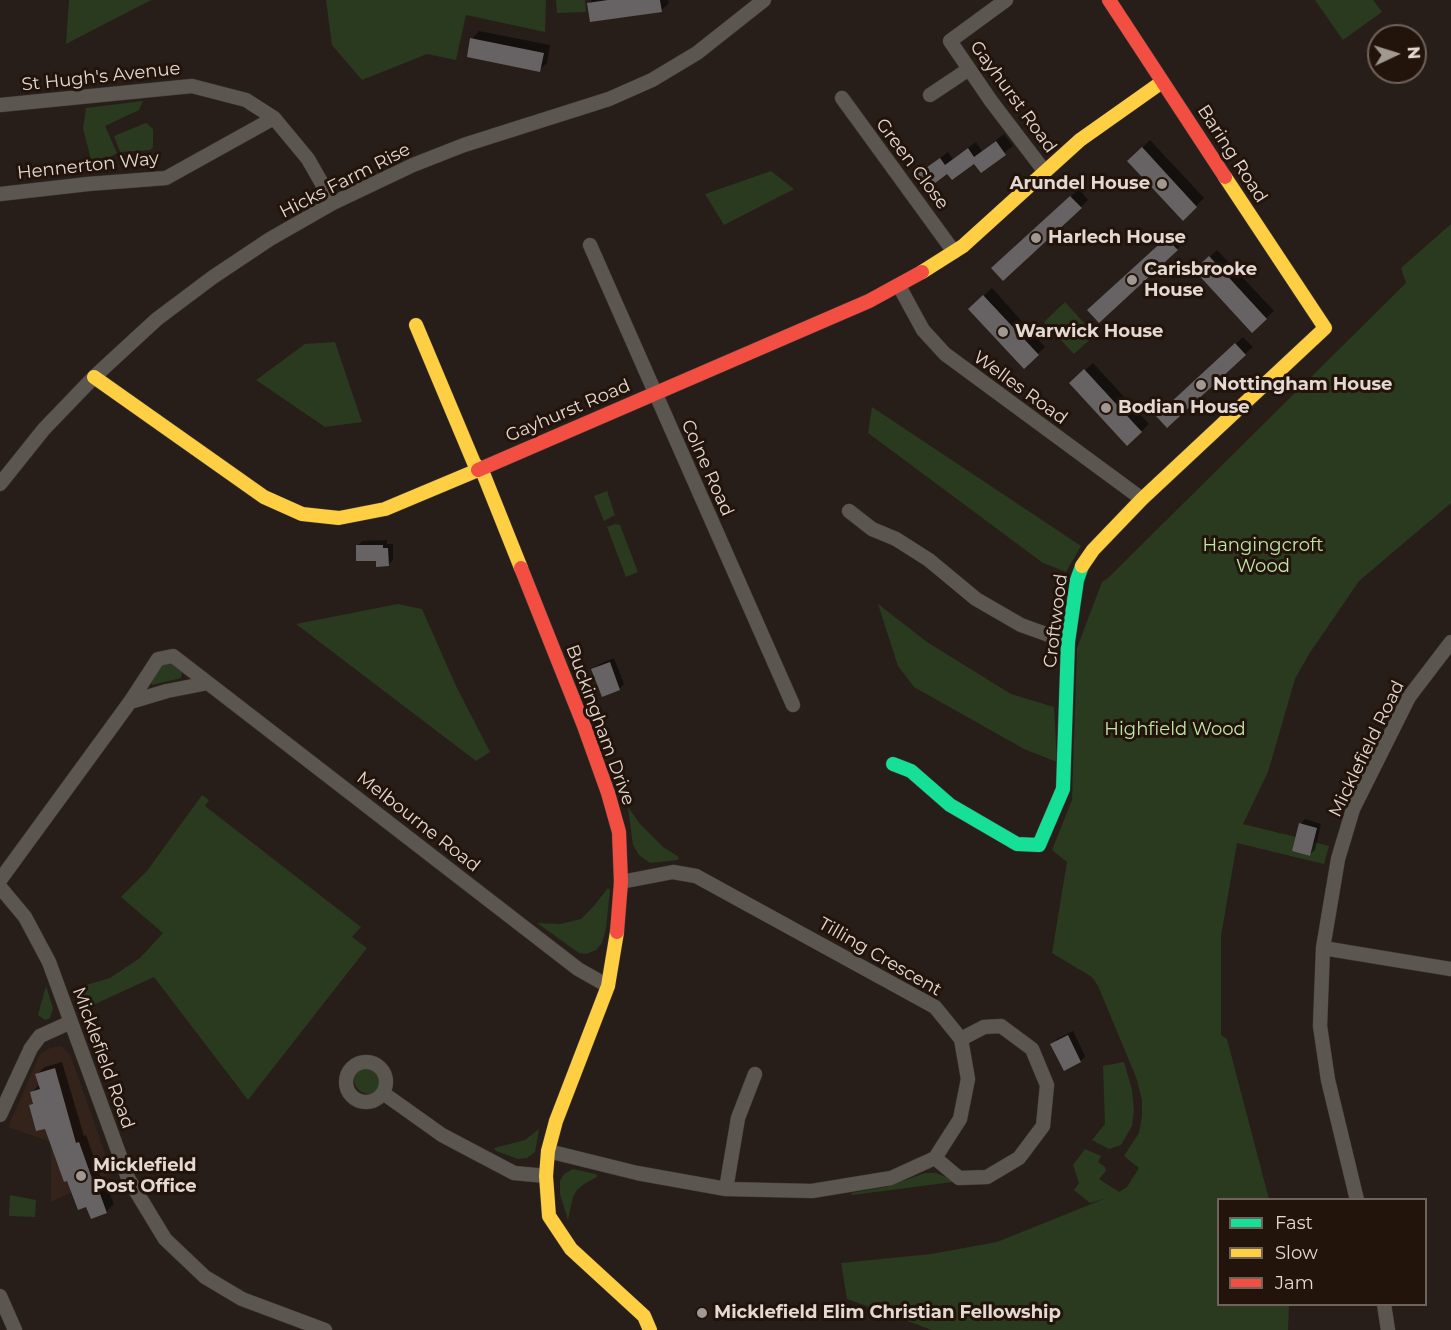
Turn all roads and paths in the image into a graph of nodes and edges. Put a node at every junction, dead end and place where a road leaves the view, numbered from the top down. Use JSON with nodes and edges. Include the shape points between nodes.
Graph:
{"nodes":[{"id":1,"x":764,"y":0,"type":"edge"},
{"id":2,"x":1006,"y":0,"type":"edge"},
{"id":3,"x":1109,"y":0,"type":"edge"},
{"id":4,"x":969,"y":69,"type":"junction"},
{"id":5,"x":1162,"y":82,"type":"junction"},
{"id":6,"x":930,"y":95,"type":"dead end"},
{"id":7,"x":842,"y":98,"type":"dead end"},
{"id":8,"x":0,"y":105,"type":"edge"},
{"id":9,"x":274,"y":118,"type":"junction"},
{"id":10,"x":1045,"y":172,"type":"junction"},
{"id":11,"x":0,"y":194,"type":"edge"},
{"id":12,"x":333,"y":203,"type":"junction"},
{"id":13,"x":590,"y":245,"type":"dead end"},
{"id":14,"x":954,"y":252,"type":"junction"},
{"id":15,"x":899,"y":286,"type":"junction"},
{"id":16,"x":416,"y":325,"type":"dead end"},
{"id":17,"x":1324,"y":328,"type":"joint"},
{"id":18,"x":94,"y":377,"type":"junction"},
{"id":19,"x":655,"y":392,"type":"junction"},
{"id":20,"x":479,"y":469,"type":"junction"},
{"id":21,"x":0,"y":483,"type":"edge"},
{"id":22,"x":1142,"y":499,"type":"junction"},
{"id":23,"x":849,"y":511,"type":"dead end"},
{"id":24,"x":1068,"y":642,"type":"junction"},
{"id":25,"x":1451,"y":642,"type":"edge"},
{"id":26,"x":208,"y":683,"type":"junction"},
{"id":27,"x":130,"y":702,"type":"junction"},
{"id":28,"x":793,"y":705,"type":"dead end"},
{"id":29,"x":893,"y":764,"type":"dead end"},
{"id":30,"x":0,"y":880,"type":"edge"},
{"id":31,"x":621,"y":882,"type":"junction"},
{"id":32,"x":0,"y":887,"type":"edge"},
{"id":33,"x":1323,"y":948,"type":"junction"},
{"id":34,"x":1451,"y":969,"type":"edge"},
{"id":35,"x":608,"y":986,"type":"junction"},
{"id":36,"x":71,"y":1022,"type":"junction"},
{"id":37,"x":961,"y":1039,"type":"junction"},
{"id":38,"x":755,"y":1074,"type":"dead end"},
{"id":39,"x":384,"y":1093,"type":"dead end"},
{"id":40,"x":0,"y":1115,"type":"edge"},
{"id":41,"x":548,"y":1151,"type":"junction"},
{"id":42,"x":934,"y":1158,"type":"junction"},
{"id":43,"x":546,"y":1176,"type":"junction"},
{"id":44,"x":726,"y":1189,"type":"junction"},
{"id":45,"x":1357,"y":1198,"type":"edge"},
{"id":46,"x":0,"y":1296,"type":"edge"},
{"id":47,"x":1384,"y":1306,"type":"edge"},
{"id":48,"x":15,"y":1330,"type":"edge"},
{"id":49,"x":325,"y":1330,"type":"edge"},
{"id":50,"x":650,"y":1330,"type":"edge"},
{"id":51,"x":1389,"y":1330,"type":"edge"}],
"edges":[{"from":1,"to":12,"type":"street","name":"Hicks Farm Rise","via":[[697,53],[652,80],[609,99],[464,145]]},
{"from":2,"to":4,"type":"street","name":"Gayhurst Road","via":[[950,41]]},
{"from":3,"to":5,"type":"street","name":"Baring Road"},
{"from":4,"to":6,"type":"street"},
{"from":4,"to":10,"type":"street","name":"Gayhurst Road"},
{"from":5,"to":10,"type":"street","name":"Gayhurst Road","via":[[1080,140]]},
{"from":5,"to":17,"type":"street","name":"Baring Road"},
{"from":7,"to":14,"type":"street","name":"Green Close"},
{"from":8,"to":9,"type":"street","name":"St Hugh's Avenue","via":[[192,86],[246,100]]},
{"from":9,"to":11,"type":"street","name":"Hennerton Way","via":[[166,178]]},
{"from":9,"to":12,"type":"street","name":"St Hugh's Avenue","via":[[308,159]]},
{"from":10,"to":14,"type":"street","name":"Gayhurst Road"},
{"from":12,"to":18,"type":"street","name":"Hicks Farm Rise","via":[[213,276],[157,319]]},
{"from":13,"to":19,"type":"street","name":"Colne Road"},
{"from":14,"to":15,"type":"street","name":"Gayhurst Road"},
{"from":15,"to":19,"type":"street","name":"Gayhurst Road"},
{"from":15,"to":22,"type":"street","name":"Welles Road","via":[[923,330],[945,354]]},
{"from":16,"to":20,"type":"street","name":"Buckingham Drive"},
{"from":17,"to":22,"type":"street","name":"Croftwood"},
{"from":18,"to":20,"type":"street","name":"Gayhurst Road","via":[[264,498],[302,514],[339,518],[385,509]]},
{"from":18,"to":21,"type":"street","name":"Hicks Farm Rise"},
{"from":19,"to":20,"type":"street","name":"Gayhurst Road"},
{"from":19,"to":28,"type":"street","name":"Colne Road"},
{"from":20,"to":31,"type":"street","name":"Buckingham Drive","via":[[608,793],[619,832]]},
{"from":22,"to":24,"type":"street","name":"Croftwood","via":[[1082,565]]},
{"from":23,"to":24,"type":"street","via":[[872,529],[896,538],[929,560],[976,599],[1021,625]]},
{"from":24,"to":29,"type":"street","name":"Croftwood","via":[[1063,789],[1039,846],[1017,844],[950,805],[911,771]]},
{"from":25,"to":33,"type":"street","name":"Micklefield Road","via":[[1409,697],[1353,809],[1338,859]]},
{"from":26,"to":27,"type":"street"},
{"from":26,"to":27,"type":"street","name":"Melbourne Road","via":[[173,656],[158,659]]},
{"from":26,"to":35,"type":"street","name":"Melbourne Road","via":[[578,969]]},
{"from":27,"to":30,"type":"street","name":"Melbourne Road"},
{"from":31,"to":35,"type":"street","name":"Buckingham Drive"},
{"from":31,"to":37,"type":"street","name":"Tilling Crescent","via":[[673,872],[696,876],[935,1007]]},
{"from":32,"to":36,"type":"street","name":"Micklefield Road","via":[[25,917],[49,962]]},
{"from":33,"to":34,"type":"street"},
{"from":33,"to":45,"type":"street","name":"Micklefield Road","via":[[1320,1026],[1328,1080]]},
{"from":35,"to":41,"type":"street","name":"Buckingham Drive"},
{"from":36,"to":40,"type":"street","via":[[40,1036]]},
{"from":36,"to":49,"type":"street","name":"Micklefield Road","via":[[128,1178],[165,1239],[205,1277],[242,1299]]},
{"from":37,"to":42,"type":"street","name":"Tilling Crescent","via":[[968,1079],[960,1119]]},
{"from":37,"to":42,"type":"street","via":[[984,1027],[1001,1026],[1032,1049],[1047,1085],[1043,1126],[1019,1158],[987,1177],[959,1178]]},
{"from":38,"to":44,"type":"street","via":[[738,1118]]},
{"from":39,"to":43,"type":"street","via":[[442,1135],[514,1173]]},
{"from":41,"to":43,"type":"street","name":"Buckingham Drive"},
{"from":41,"to":44,"type":"street"},
{"from":42,"to":44,"type":"street","via":[[891,1178],[812,1191]]},
{"from":43,"to":50,"type":"street","name":"Buckingham Drive","via":[[549,1216],[571,1249],[644,1316]]},
{"from":46,"to":48,"type":"street"},
{"from":47,"to":51,"type":"street"}]}
